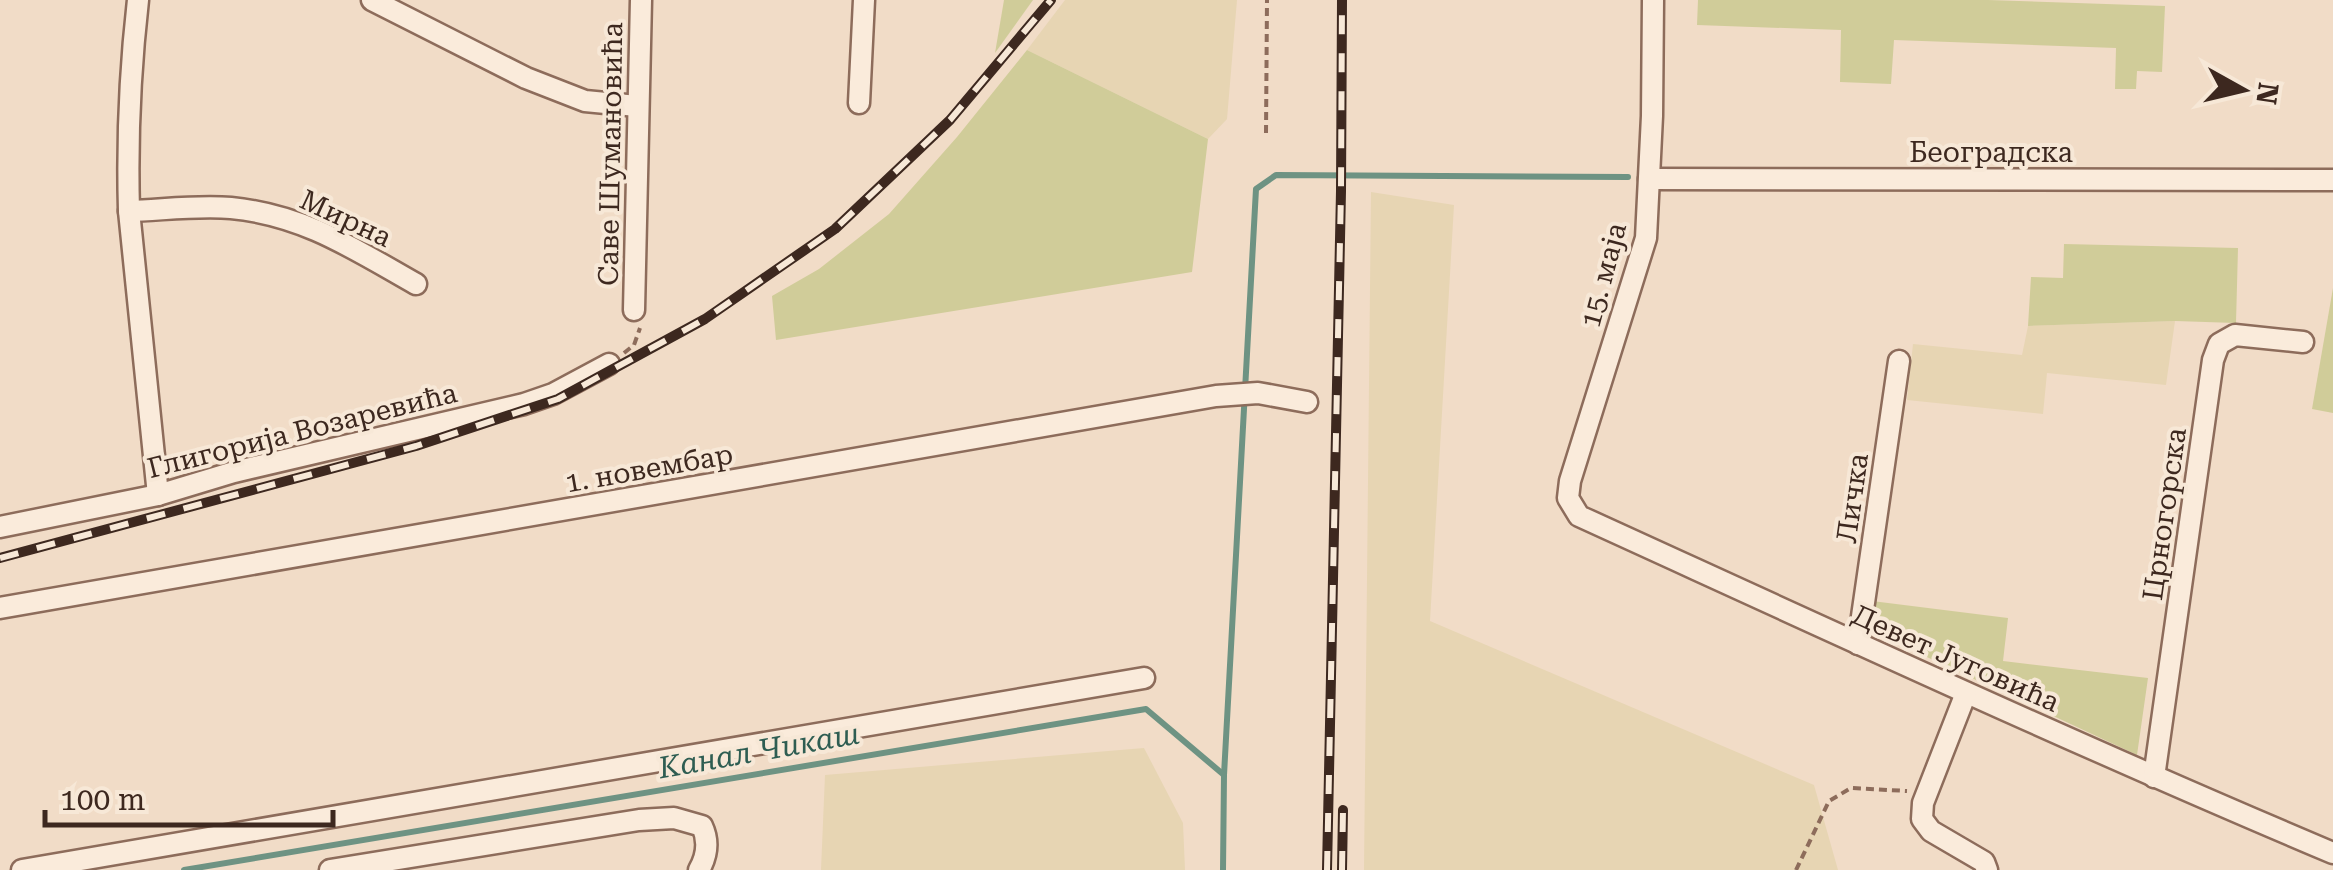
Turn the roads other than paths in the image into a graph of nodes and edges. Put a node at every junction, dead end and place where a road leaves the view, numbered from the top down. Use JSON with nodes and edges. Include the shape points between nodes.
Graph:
{"nodes":[{"id":1,"x":138,"y":0,"type":"edge"},
{"id":2,"x":372,"y":0,"type":"edge"},
{"id":3,"x":641,"y":0,"type":"edge"},
{"id":4,"x":864,"y":0,"type":"edge"},
{"id":5,"x":1653,"y":0,"type":"edge"},
{"id":6,"x":859,"y":103,"type":"dead end"},
{"id":7,"x":638,"y":106,"type":"junction"},
{"id":8,"x":1649,"y":178,"type":"junction"},
{"id":9,"x":2333,"y":180,"type":"edge"},
{"id":10,"x":130,"y":211,"type":"junction"},
{"id":11,"x":416,"y":284,"type":"dead end"},
{"id":12,"x":634,"y":310,"type":"road end"},
{"id":13,"x":2302,"y":342,"type":"dead end"},
{"id":14,"x":1900,"y":361,"type":"dead end"},
{"id":15,"x":609,"y":364,"type":"road end"},
{"id":16,"x":1307,"y":402,"type":"dead end"},
{"id":17,"x":158,"y":495,"type":"junction"},
{"id":18,"x":1568,"y":498,"type":"joint"},
{"id":19,"x":0,"y":526,"type":"edge"},
{"id":20,"x":0,"y":608,"type":"edge"},
{"id":21,"x":1858,"y":644,"type":"junction"},
{"id":22,"x":1144,"y":678,"type":"dead end"},
{"id":23,"x":1966,"y":694,"type":"junction"},
{"id":24,"x":2154,"y":777,"type":"junction"},
{"id":25,"x":2333,"y":853,"type":"edge"},
{"id":26,"x":22,"y":870,"type":"edge"},
{"id":27,"x":330,"y":870,"type":"edge"},
{"id":28,"x":699,"y":870,"type":"edge"},
{"id":29,"x":1987,"y":870,"type":"edge"}],
"edges":[{"from":1,"to":10,"type":"street"},
{"from":2,"to":7,"type":"street","via":[[540,84],[585,101]]},
{"from":3,"to":7,"type":"street","name":"Саве Шумановића"},
{"from":4,"to":6,"type":"street"},
{"from":5,"to":8,"type":"street","name":"15. маја"},
{"from":7,"to":12,"type":"street","name":"Саве Шумановића"},
{"from":8,"to":9,"type":"street","name":"Београдска"},
{"from":8,"to":18,"type":"street","name":"15. маја","via":[[1646,238]]},
{"from":10,"to":11,"type":"street","name":"Мирна","via":[[228,208],[271,214],[318,228]]},
{"from":10,"to":17,"type":"street"},
{"from":13,"to":24,"type":"street","name":"Црногорска","via":[[2235,336],[2219,344],[2213,360]]},
{"from":14,"to":21,"type":"street","name":"Личка"},
{"from":15,"to":17,"type":"street","name":"Глигорија Возаревића","via":[[524,404]]},
{"from":16,"to":20,"type":"street","name":"1. новембар","via":[[1258,393],[1216,396]]},
{"from":17,"to":19,"type":"street","name":"Глигорија Возаревића"},
{"from":18,"to":21,"type":"street","name":"Девет Југовића","via":[[1578,516]]},
{"from":21,"to":23,"type":"street","name":"Девет Југовића"},
{"from":22,"to":26,"type":"street"},
{"from":23,"to":24,"type":"street","name":"Девет Југовића"},
{"from":23,"to":29,"type":"street","via":[[1922,803],[1922,819]]},
{"from":24,"to":25,"type":"street","name":"Девет Југовића"},
{"from":27,"to":28,"type":"street","via":[[674,818],[702,826],[707,836]]}]}
